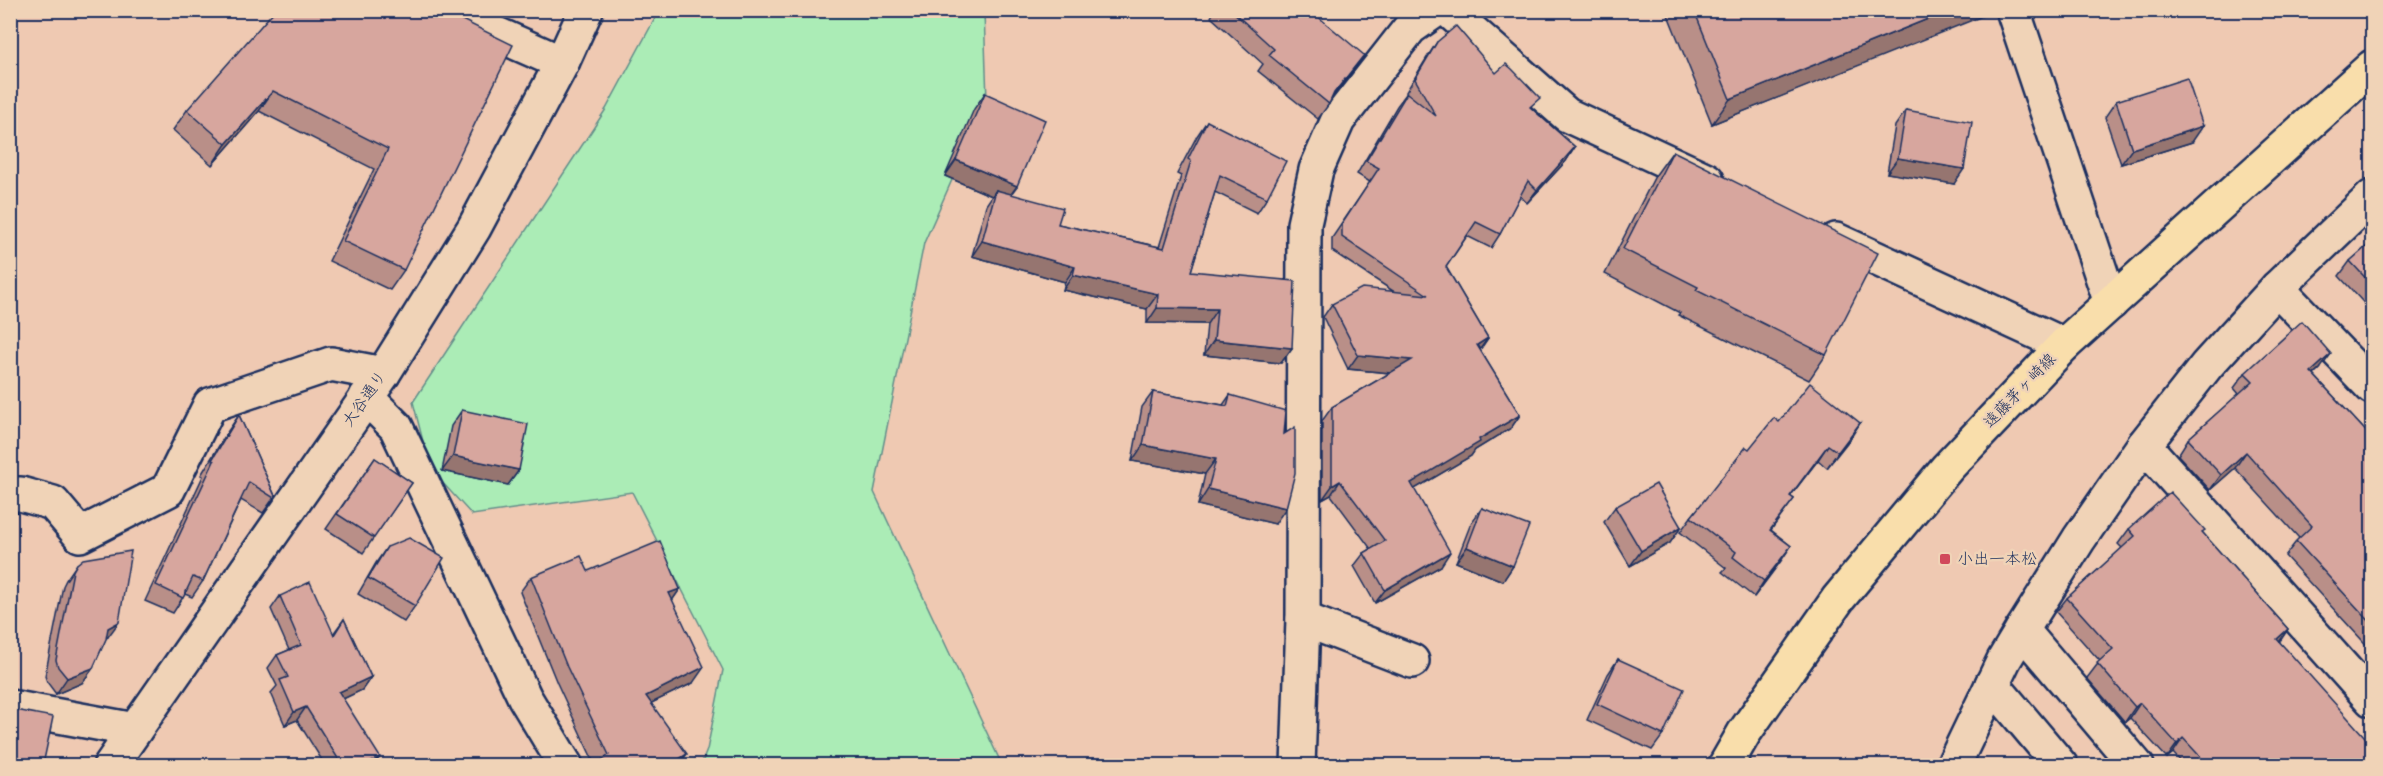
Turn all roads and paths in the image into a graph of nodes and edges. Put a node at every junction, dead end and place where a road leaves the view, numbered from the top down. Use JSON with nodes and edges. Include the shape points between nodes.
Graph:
{"nodes":[{"id":1,"x":443,"y":10,"type":"edge"},
{"id":2,"x":586,"y":10,"type":"edge"},
{"id":3,"x":1436,"y":10,"type":"edge"},
{"id":4,"x":1448,"y":10,"type":"edge"},
{"id":5,"x":2013,"y":10,"type":"edge"},
{"id":6,"x":562,"y":63,"type":"junction"},
{"id":7,"x":2373,"y":67,"type":"edge"},
{"id":8,"x":1729,"y":190,"type":"edge"},
{"id":9,"x":2373,"y":197,"type":"edge"},
{"id":10,"x":1805,"y":225,"type":"edge"},
{"id":11,"x":2277,"y":288,"type":"junction"},
{"id":12,"x":2111,"y":303,"type":"junction"},
{"id":13,"x":2064,"y":345,"type":"junction"},
{"id":14,"x":375,"y":386,"type":"junction"},
{"id":15,"x":2373,"y":387,"type":"edge"},
{"id":16,"x":2144,"y":445,"type":"junction"},
{"id":17,"x":10,"y":494,"type":"edge"},
{"id":18,"x":1303,"y":619,"type":"junction"},
{"id":19,"x":2022,"y":630,"type":"junction"},
{"id":20,"x":1412,"y":661,"type":"dead end"},
{"id":21,"x":1992,"y":684,"type":"junction"},
{"id":22,"x":2373,"y":700,"type":"edge"},
{"id":23,"x":10,"y":707,"type":"edge"},
{"id":24,"x":135,"y":730,"type":"junction"},
{"id":25,"x":110,"y":765,"type":"edge"},
{"id":26,"x":566,"y":765,"type":"edge"},
{"id":27,"x":1298,"y":765,"type":"edge"},
{"id":28,"x":1725,"y":765,"type":"edge"},
{"id":29,"x":1953,"y":765,"type":"edge"},
{"id":30,"x":2061,"y":765,"type":"edge"},
{"id":31,"x":2138,"y":765,"type":"edge"}],
"edges":[{"from":1,"to":6,"type":"street"},
{"from":2,"to":6,"type":"street","name":"大谷通り"},
{"from":3,"to":18,"type":"street","via":[[1410,28],[1338,120],[1316,171],[1304,224]]},
{"from":4,"to":8,"type":"street","via":[[1567,115]]},
{"from":5,"to":12,"type":"street"},
{"from":6,"to":14,"type":"street","name":"大谷通り","via":[[474,228]]},
{"from":7,"to":12,"type":"main road","name":"遠藤茅ヶ崎線"},
{"from":9,"to":11,"type":"street"},
{"from":10,"to":13,"type":"street"},
{"from":11,"to":15,"type":"street"},
{"from":11,"to":16,"type":"street","via":[[2207,365]]},
{"from":12,"to":13,"type":"main road","name":"遠藤茅ヶ崎線"},
{"from":13,"to":28,"type":"main road","name":"遠藤茅ヶ崎線","via":[[1947,468],[1838,599]]},
{"from":14,"to":17,"type":"street","via":[[331,364],[210,405],[168,490],[80,535],[54,503]]},
{"from":14,"to":24,"type":"street","name":"大谷通り"},
{"from":14,"to":26,"type":"street","via":[[525,698]]},
{"from":16,"to":19,"type":"street"},
{"from":16,"to":22,"type":"street"},
{"from":18,"to":20,"type":"street"},
{"from":18,"to":27,"type":"street"},
{"from":19,"to":21,"type":"street"},
{"from":19,"to":31,"type":"street"},
{"from":21,"to":29,"type":"street"},
{"from":21,"to":30,"type":"street"},
{"from":23,"to":24,"type":"street"},
{"from":24,"to":25,"type":"street","name":"大谷通り"}]}
